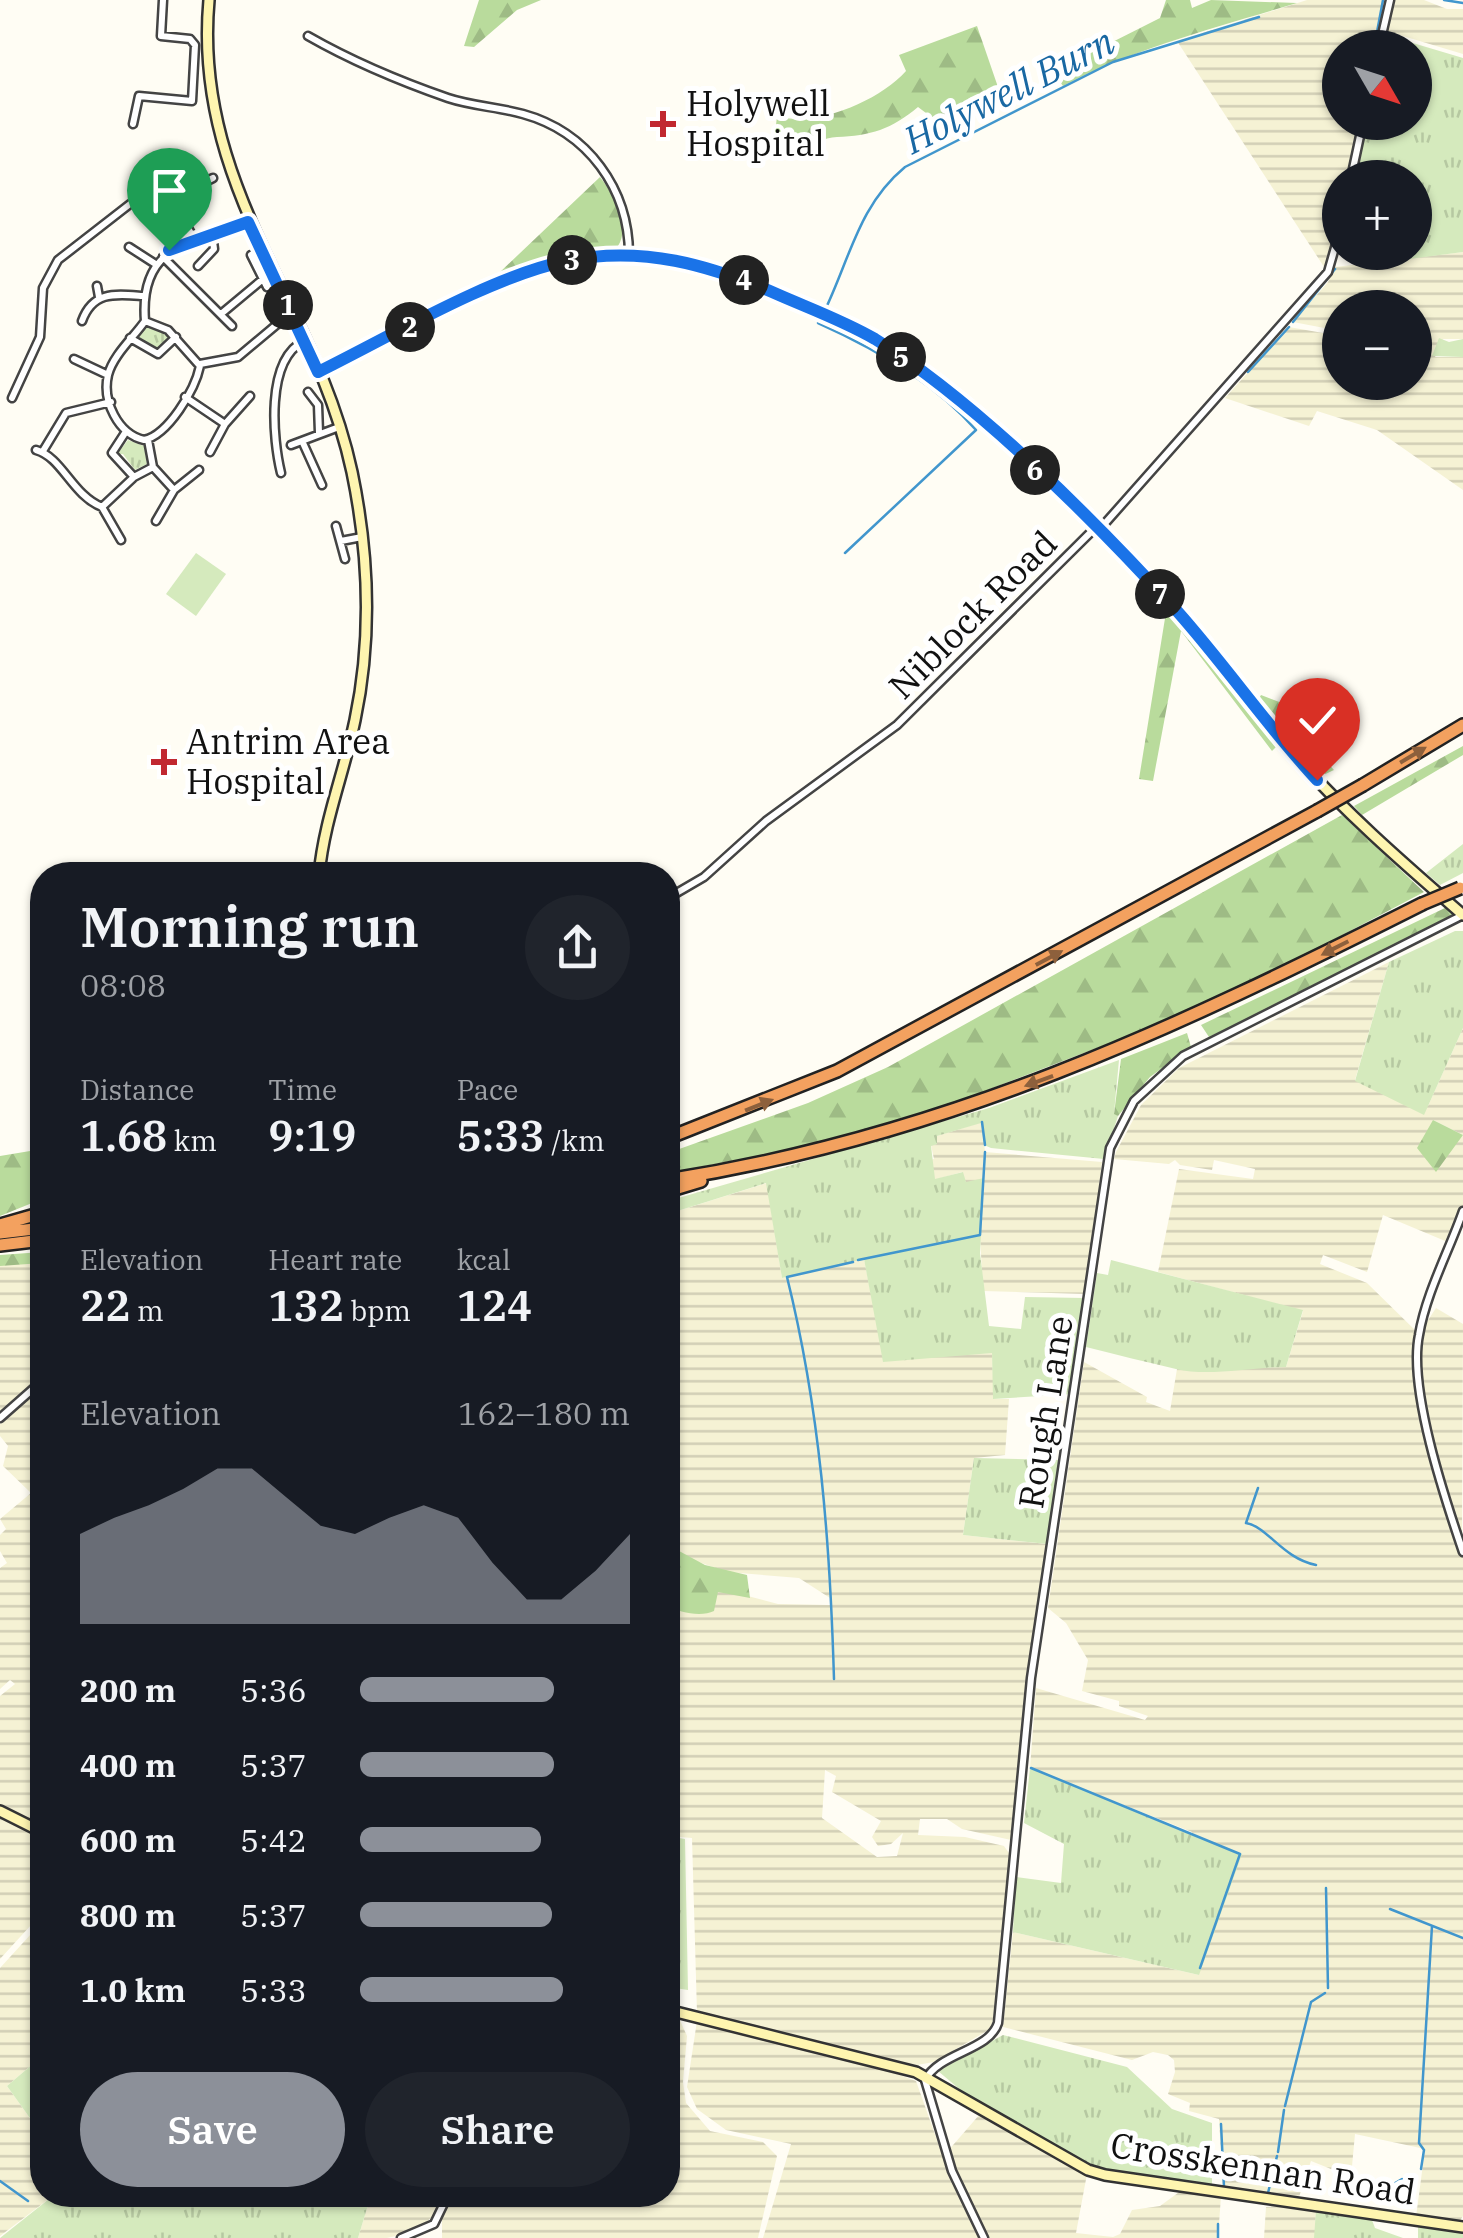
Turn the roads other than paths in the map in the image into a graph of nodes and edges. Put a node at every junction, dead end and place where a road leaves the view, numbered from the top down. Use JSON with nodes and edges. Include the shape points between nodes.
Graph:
{"nodes":[{"id":1,"x":163,"y":0,"type":"edge"},
{"id":2,"x":209,"y":0,"type":"edge"},
{"id":3,"x":1390,"y":0,"type":"edge"},
{"id":4,"x":1384,"y":30,"type":"edge"},
{"id":5,"x":308,"y":36,"type":"dead end"},
{"id":6,"x":133,"y":124,"type":"dead end"},
{"id":7,"x":214,"y":177,"type":"dead end"},
{"id":8,"x":177,"y":208,"type":"junction"},
{"id":9,"x":248,"y":222,"type":"junction"},
{"id":10,"x":212,"y":234,"type":"junction"},
{"id":11,"x":194,"y":240,"type":"junction"},
{"id":12,"x":129,"y":247,"type":"dead end"},
{"id":13,"x":251,"y":255,"type":"dead end"},
{"id":14,"x":629,"y":255,"type":"junction"},
{"id":15,"x":162,"y":257,"type":"junction"},
{"id":16,"x":157,"y":266,"type":"junction"},
{"id":17,"x":198,"y":266,"type":"dead end"},
{"id":18,"x":1329,"y":270,"type":"edge"},
{"id":19,"x":97,"y":286,"type":"dead end"},
{"id":20,"x":142,"y":296,"type":"junction"},
{"id":21,"x":99,"y":297,"type":"junction"},
{"id":22,"x":220,"y":314,"type":"junction"},
{"id":23,"x":82,"y":321,"type":"dead end"},
{"id":24,"x":281,"y":321,"type":"dead end"},
{"id":25,"x":145,"y":322,"type":"junction"},
{"id":26,"x":232,"y":326,"type":"dead end"},
{"id":27,"x":176,"y":337,"type":"junction"},
{"id":28,"x":130,"y":338,"type":"junction"},
{"id":29,"x":304,"y":342,"type":"junction"},
{"id":30,"x":200,"y":364,"type":"junction"},
{"id":31,"x":74,"y":372,"type":"dead end"},
{"id":32,"x":318,"y":372,"type":"junction"},
{"id":33,"x":108,"y":375,"type":"junction"},
{"id":34,"x":306,"y":391,"type":"dead end"},
{"id":35,"x":250,"y":396,"type":"dead end"},
{"id":36,"x":186,"y":397,"type":"junction"},
{"id":37,"x":11,"y":398,"type":"dead end"},
{"id":38,"x":112,"y":402,"type":"junction"},
{"id":39,"x":225,"y":424,"type":"junction"},
{"id":40,"x":340,"y":427,"type":"junction"},
{"id":41,"x":125,"y":433,"type":"junction"},
{"id":42,"x":319,"y":433,"type":"junction"},
{"id":43,"x":148,"y":440,"type":"junction"},
{"id":44,"x":303,"y":442,"type":"junction"},
{"id":45,"x":292,"y":445,"type":"dead end"},
{"id":46,"x":210,"y":452,"type":"dead end"},
{"id":47,"x":153,"y":467,"type":"junction"},
{"id":48,"x":198,"y":470,"type":"dead end"},
{"id":49,"x":282,"y":474,"type":"dead end"},
{"id":50,"x":134,"y":476,"type":"junction"},
{"id":51,"x":322,"y":485,"type":"dead end"},
{"id":52,"x":174,"y":490,"type":"junction"},
{"id":53,"x":102,"y":507,"type":"junction"},
{"id":54,"x":156,"y":521,"type":"dead end"},
{"id":55,"x":336,"y":526,"type":"dead end"},
{"id":56,"x":1097,"y":529,"type":"junction"},
{"id":57,"x":362,"y":538,"type":"junction"},
{"id":58,"x":121,"y":540,"type":"dead end"},
{"id":59,"x":340,"y":541,"type":"junction"},
{"id":60,"x":345,"y":559,"type":"dead end"},
{"id":61,"x":1463,"y":725,"type":"edge"},
{"id":62,"x":322,"y":862,"type":"edge"},
{"id":63,"x":1462,"y":888,"type":"edge"},
{"id":64,"x":680,"y":891,"type":"edge"},
{"id":65,"x":1463,"y":915,"type":"edge"},
{"id":66,"x":680,"y":1133,"type":"edge"},
{"id":67,"x":772,"y":1160,"type":"junction"},
{"id":68,"x":680,"y":1178,"type":"edge"},
{"id":69,"x":680,"y":1187,"type":"edge"},
{"id":70,"x":1463,"y":1212,"type":"edge"},
{"id":71,"x":30,"y":1216,"type":"edge"},
{"id":72,"x":0,"y":1225,"type":"edge"},
{"id":73,"x":30,"y":1229,"type":"edge"},
{"id":74,"x":0,"y":1233,"type":"edge"},
{"id":75,"x":30,"y":1241,"type":"edge"},
{"id":76,"x":0,"y":1245,"type":"edge"},
{"id":77,"x":30,"y":1391,"type":"edge"},
{"id":78,"x":0,"y":1418,"type":"edge"},
{"id":79,"x":1463,"y":1552,"type":"edge"},
{"id":80,"x":0,"y":1811,"type":"edge"},
{"id":81,"x":30,"y":1826,"type":"edge"},
{"id":82,"x":680,"y":2013,"type":"edge"},
{"id":83,"x":926,"y":2076,"type":"junction"},
{"id":84,"x":442,"y":2207,"type":"edge"},
{"id":85,"x":1463,"y":2226,"type":"edge"},
{"id":86,"x":401,"y":2238,"type":"edge"},
{"id":87,"x":984,"y":2238,"type":"edge"}],
"edges":[{"from":1,"to":6,"type":"street","via":[[161,36],[194,44],[192,101],[140,95]]},
{"from":2,"to":9,"type":"street","via":[[207,56],[216,123]]},
{"from":3,"to":4,"type":"street"},
{"from":5,"to":14,"type":"street","via":[[449,98],[526,115],[576,142],[611,178],[628,223]]},
{"from":7,"to":8,"type":"street","via":[[194,187]]},
{"from":8,"to":11,"type":"street"},
{"from":8,"to":37,"type":"street","via":[[148,200],[124,208],[58,260],[38,306],[40,337]]},
{"from":9,"to":10,"type":"street"},
{"from":9,"to":29,"type":"street"},
{"from":10,"to":11,"type":"street"},
{"from":10,"to":17,"type":"street","via":[[214,250]]},
{"from":11,"to":15,"type":"street"},
{"from":12,"to":16,"type":"street"},
{"from":13,"to":22,"type":"street","via":[[265,283]]},
{"from":14,"to":32,"type":"street","via":[[566,260],[513,279]]},
{"from":14,"to":56,"type":"street","via":[[711,268],[879,342]]},
{"from":15,"to":16,"type":"street"},
{"from":15,"to":22,"type":"street"},
{"from":16,"to":20,"type":"street"},
{"from":18,"to":56,"type":"street","name":"Niblock Road"},
{"from":19,"to":21,"type":"street"},
{"from":20,"to":21,"type":"street"},
{"from":20,"to":25,"type":"street"},
{"from":21,"to":23,"type":"street"},
{"from":22,"to":26,"type":"street"},
{"from":24,"to":30,"type":"street","via":[[238,357]]},
{"from":25,"to":27,"type":"street"},
{"from":25,"to":28,"type":"street"},
{"from":27,"to":28,"type":"street","via":[[158,354]]},
{"from":27,"to":30,"type":"street"},
{"from":28,"to":33,"type":"street"},
{"from":29,"to":32,"type":"street"},
{"from":29,"to":49,"type":"street","via":[[286,364],[272,416]]},
{"from":30,"to":36,"type":"street"},
{"from":31,"to":33,"type":"street","via":[[77,361]]},
{"from":32,"to":40,"type":"street"},
{"from":33,"to":38,"type":"street"},
{"from":34,"to":42,"type":"street","via":[[318,405]]},
{"from":35,"to":39,"type":"street"},
{"from":36,"to":39,"type":"street"},
{"from":36,"to":43,"type":"street"},
{"from":38,"to":41,"type":"street"},
{"from":38,"to":53,"type":"street","via":[[66,413],[40,451]]},
{"from":39,"to":46,"type":"street"},
{"from":40,"to":42,"type":"street"},
{"from":40,"to":57,"type":"street"},
{"from":41,"to":43,"type":"street"},
{"from":41,"to":50,"type":"street","via":[[112,453]]},
{"from":42,"to":44,"type":"street"},
{"from":43,"to":47,"type":"street"},
{"from":44,"to":45,"type":"street"},
{"from":44,"to":51,"type":"street"},
{"from":47,"to":50,"type":"street"},
{"from":47,"to":52,"type":"street"},
{"from":48,"to":52,"type":"street"},
{"from":50,"to":53,"type":"street"},
{"from":52,"to":54,"type":"street"},
{"from":53,"to":58,"type":"street"},
{"from":55,"to":59,"type":"street"},
{"from":56,"to":64,"type":"street","name":"Niblock Road","via":[[897,725]]},
{"from":56,"to":65,"type":"street","via":[[1176,610],[1350,814]]},
{"from":57,"to":59,"type":"street"},
{"from":57,"to":62,"type":"street","via":[[362,678]]},
{"from":59,"to":60,"type":"street"},
{"from":66,"to":61,"type":"highway","one_way":true,"bridge":true,"via":[[863,1058]]},
{"from":63,"to":67,"type":"highway","one_way":true,"bridge":true,"via":[[1100,1058],[936,1117]]},
{"from":65,"to":83,"type":"street","name":"Rough Lane","via":[[1183,1056],[1144,1089],[1118,1126],[1105,1164],[1031,1678],[998,2023],[992,2035]]},
{"from":67,"to":68,"type":"highway"},
{"from":67,"to":69,"type":"highway"},
{"from":70,"to":79,"type":"street","via":[[1417,1348],[1436,1465]]},
{"from":71,"to":72,"type":"highway"},
{"from":73,"to":74,"type":"highway"},
{"from":75,"to":76,"type":"highway"},
{"from":77,"to":78,"type":"street"},
{"from":80,"to":81,"type":"street"},
{"from":82,"to":83,"type":"street","name":"Crosskennan Road"},
{"from":83,"to":85,"type":"street","name":"Crosskennan Road","via":[[1105,2175]]},
{"from":83,"to":87,"type":"street","via":[[945,2153]]},
{"from":84,"to":86,"type":"street","via":[[434,2224]]}]}
